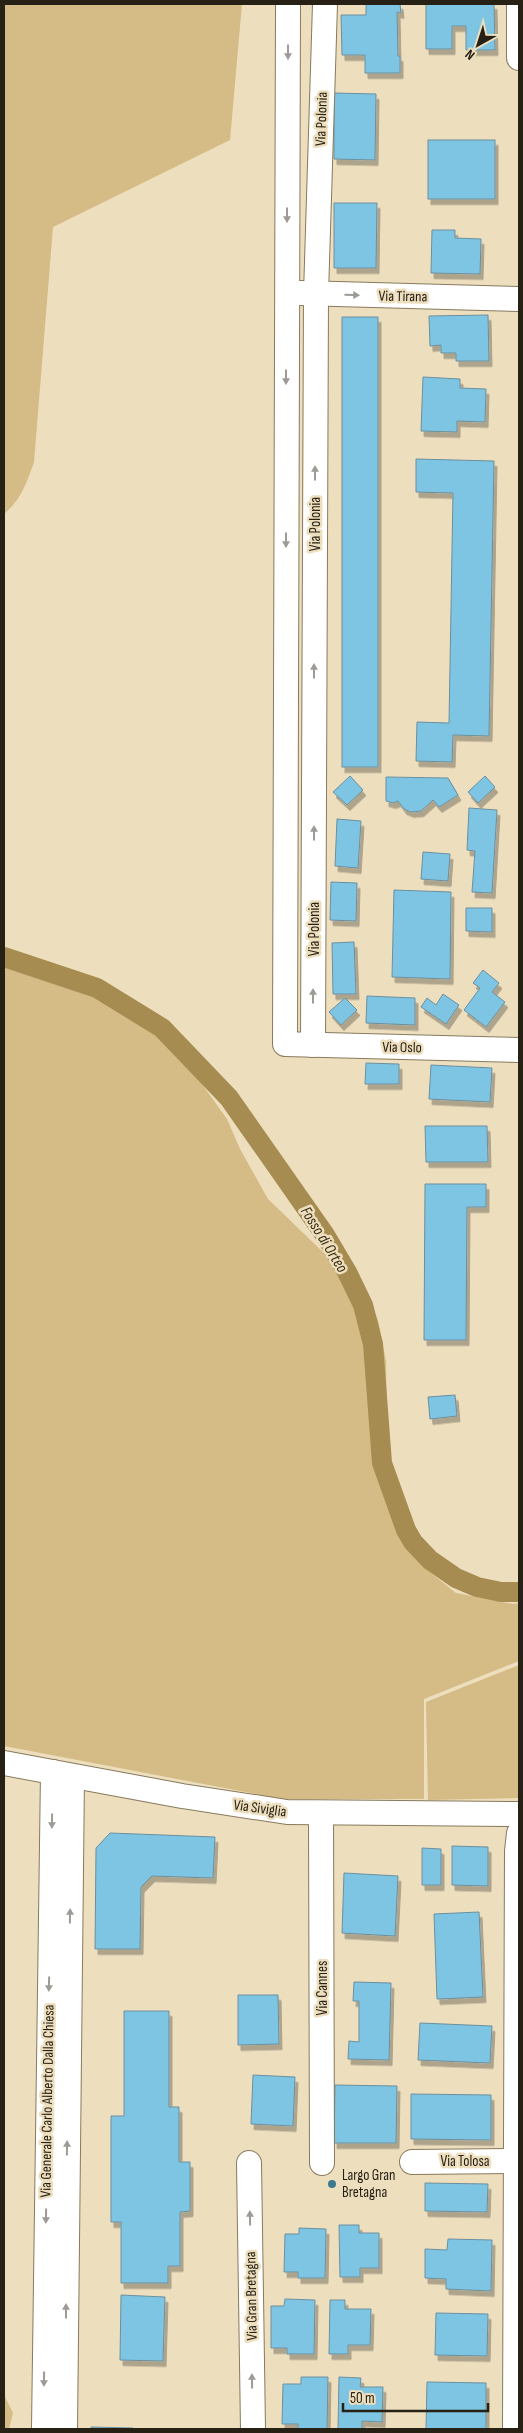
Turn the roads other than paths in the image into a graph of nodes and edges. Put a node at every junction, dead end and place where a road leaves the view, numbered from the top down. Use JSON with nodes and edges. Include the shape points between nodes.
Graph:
{"nodes":[{"id":1,"x":288,"y":4,"type":"edge"},
{"id":2,"x":324,"y":4,"type":"edge"},
{"id":3,"x":519,"y":4,"type":"edge"},
{"id":4,"x":519,"y":58,"type":"edge"},
{"id":5,"x":286,"y":292,"type":"junction"},
{"id":6,"x":316,"y":294,"type":"junction"},
{"id":7,"x":519,"y":299,"type":"edge"},
{"id":8,"x":285,"y":1044,"type":"joint"},
{"id":9,"x":313,"y":1044,"type":"junction"},
{"id":10,"x":519,"y":1050,"type":"edge"},
{"id":11,"x":4,"y":1763,"type":"edge"},
{"id":12,"x":62,"y":1774,"type":"junction"},
{"id":13,"x":321,"y":1814,"type":"junction"},
{"id":14,"x":519,"y":1814,"type":"edge"},
{"id":15,"x":519,"y":1834,"type":"edge"},
{"id":16,"x":517,"y":2161,"type":"edge"},
{"id":17,"x":322,"y":2162,"type":"dead end"},
{"id":18,"x":412,"y":2162,"type":"dead end"},
{"id":19,"x":249,"y":2163,"type":"dead end"},
{"id":20,"x":44,"y":2429,"type":"edge"},
{"id":21,"x":65,"y":2429,"type":"edge"},
{"id":22,"x":252,"y":2429,"type":"edge"},
{"id":23,"x":515,"y":2429,"type":"edge"}],
"edges":[{"from":1,"to":5,"type":"street","name":"Via Polonia","one_way":true},
{"from":2,"to":6,"type":"street","name":"Via Polonia"},
{"from":3,"to":4,"type":"street"},
{"from":5,"to":6,"type":"street","name":"Via Tirana"},
{"from":5,"to":8,"type":"street","name":"Via Polonia","one_way":true},
{"from":6,"to":7,"type":"street","name":"Via Tirana","one_way":true},
{"from":9,"to":6,"type":"street","name":"Via Polonia","one_way":true},
{"from":8,"to":9,"type":"street","name":"Via Oslo"},
{"from":9,"to":10,"type":"street","name":"Via Oslo"},
{"from":11,"to":12,"type":"street","name":"Via Siviglia"},
{"from":12,"to":13,"type":"street","name":"Via Siviglia","via":[[246,1807]]},
{"from":12,"to":20,"type":"street","name":"Via Generale Carlo Alberto Dalla Chiesa","one_way":true},
{"from":21,"to":12,"type":"street","name":"Via Generale Carlo Alberto Dalla Chiesa","one_way":true},
{"from":13,"to":14,"type":"street","name":"Via Siviglia"},
{"from":13,"to":17,"type":"street","name":"Via Cannes"},
{"from":15,"to":16,"type":"street"},
{"from":16,"to":18,"type":"street","name":"Via Tolosa"},
{"from":16,"to":23,"type":"street"},
{"from":22,"to":19,"type":"street","name":"Via Gran Bretagna","one_way":true}]}
